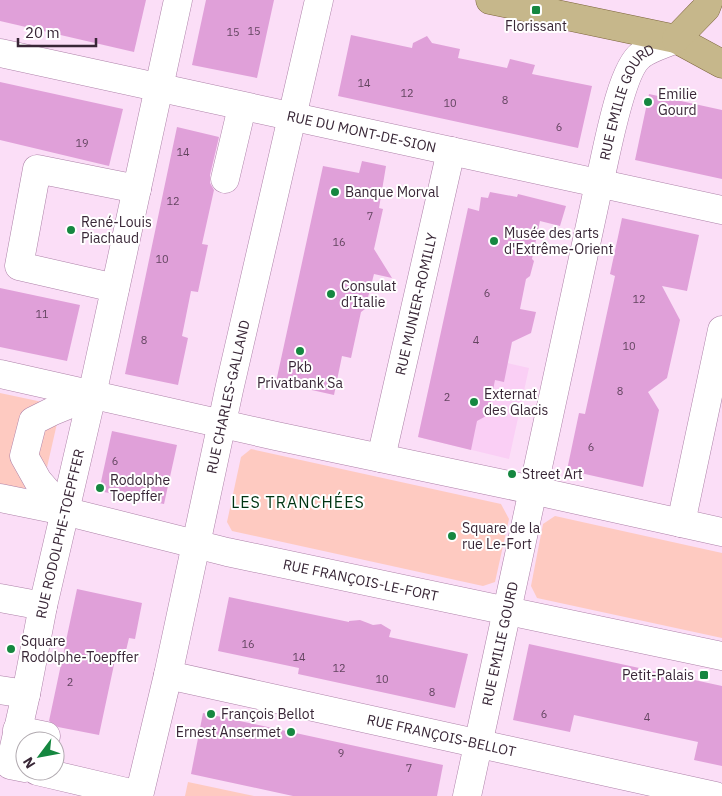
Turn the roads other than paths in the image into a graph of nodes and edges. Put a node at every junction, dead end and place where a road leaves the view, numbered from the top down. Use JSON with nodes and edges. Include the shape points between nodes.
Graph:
{"nodes":[{"id":1,"x":178,"y":0,"type":"edge"},
{"id":2,"x":320,"y":0,"type":"edge"},
{"id":3,"x":490,"y":0,"type":"edge"},
{"id":4,"x":709,"y":0,"type":"edge"},
{"id":5,"x":676,"y":38,"type":"junction"},
{"id":6,"x":0,"y":53,"type":"edge"},
{"id":7,"x":722,"y":64,"type":"edge"},
{"id":8,"x":159,"y":89,"type":"junction"},
{"id":9,"x":242,"y":106,"type":"junction"},
{"id":10,"x":292,"y":117,"type":"junction"},
{"id":11,"x":451,"y":152,"type":"junction"},
{"id":12,"x":226,"y":179,"type":"dead end"},
{"id":13,"x":600,"y":184,"type":"junction"},
{"id":14,"x":137,"y":189,"type":"junction"},
{"id":15,"x":722,"y":210,"type":"edge"},
{"id":16,"x":115,"y":288,"type":"junction"},
{"id":17,"x":722,"y":330,"type":"edge"},
{"id":18,"x":0,"y":374,"type":"edge"},
{"id":19,"x":92,"y":395,"type":"junction"},
{"id":20,"x":222,"y":424,"type":"junction"},
{"id":21,"x":712,"y":424,"type":"edge"},
{"id":22,"x":381,"y":458,"type":"junction"},
{"id":23,"x":534,"y":491,"type":"junction"},
{"id":24,"x":0,"y":498,"type":"edge"},
{"id":25,"x":64,"y":511,"type":"junction"},
{"id":26,"x":682,"y":523,"type":"junction"},
{"id":27,"x":722,"y":532,"type":"edge"},
{"id":28,"x":197,"y":545,"type":"junction"},
{"id":29,"x":0,"y":598,"type":"edge"},
{"id":30,"x":43,"y":606,"type":"junction"},
{"id":31,"x":507,"y":611,"type":"junction"},
{"id":32,"x":722,"y":656,"type":"edge"},
{"id":33,"x":168,"y":675,"type":"junction"},
{"id":34,"x":13,"y":692,"type":"edge"},
{"id":35,"x":17,"y":730,"type":"joint"},
{"id":36,"x":22,"y":731,"type":"edge"},
{"id":37,"x":15,"y":740,"type":"edge"},
{"id":38,"x":479,"y":743,"type":"junction"},
{"id":39,"x":15,"y":766,"type":"edge"},
{"id":40,"x":65,"y":778,"type":"edge"},
{"id":41,"x":139,"y":795,"type":"edge"},
{"id":42,"x":467,"y":796,"type":"edge"},
{"id":43,"x":715,"y":796,"type":"edge"}],
"edges":[{"from":1,"to":8,"type":"street","name":"RUE RODOLPHE-TOEPFFER"},
{"from":2,"to":10,"type":"street","name":"RUE CHARLES-GALLAND"},
{"from":3,"to":5,"type":"main road"},
{"from":4,"to":5,"type":"main road","via":[[706,8]]},
{"from":5,"to":7,"type":"main road"},
{"from":5,"to":13,"type":"street","name":"RUE EMILIE GOURD","via":[[641,55],[632,64],[623,87]]},
{"from":6,"to":8,"type":"street","name":"RUE DU MONT-DE-SION"},
{"from":8,"to":9,"type":"street","name":"RUE DU MONT-DE-SION"},
{"from":8,"to":14,"type":"street","name":"RUE RODOLPHE-TOEPFFER"},
{"from":9,"to":10,"type":"street","name":"RUE DU MONT-DE-SION"},
{"from":9,"to":12,"type":"street"},
{"from":10,"to":11,"type":"street","name":"RUE DU MONT-DE-SION"},
{"from":10,"to":20,"type":"street","name":"RUE CHARLES-GALLAND"},
{"from":11,"to":13,"type":"street","name":"RUE DU MONT-DE-SION"},
{"from":11,"to":22,"type":"street","name":"RUE MUNIER-ROMILLY"},
{"from":13,"to":15,"type":"street","name":"RUE DU MONT-DE-SION"},
{"from":13,"to":23,"type":"street","name":"RUE EMILIE GOURD"},
{"from":14,"to":16,"type":"street","name":"RUE RODOLPHE-TOEPFFER"},
{"from":14,"to":16,"type":"street","via":[[37,169],[19,266]]},
{"from":16,"to":19,"type":"street","name":"RUE RODOLPHE-TOEPFFER"},
{"from":17,"to":21,"type":"street"},
{"from":18,"to":19,"type":"street"},
{"from":19,"to":20,"type":"street"},
{"from":19,"to":25,"type":"street","name":"RUE RODOLPHE-TOEPFFER"},
{"from":19,"to":25,"type":"street","via":[[33,421],[24,456],[38,481]]},
{"from":20,"to":22,"type":"street"},
{"from":20,"to":28,"type":"street","name":"RUE CHARLES-GALLAND"},
{"from":21,"to":26,"type":"street"},
{"from":22,"to":23,"type":"street"},
{"from":23,"to":26,"type":"street"},
{"from":23,"to":31,"type":"street","name":"RUE EMILIE GOURD"},
{"from":24,"to":25,"type":"street","name":"RUE FRANÇOIS-LE-FORT"},
{"from":25,"to":28,"type":"street","name":"RUE FRANÇOIS-LE-FORT"},
{"from":25,"to":30,"type":"street","name":"RUE RODOLPHE-TOEPFFER"},
{"from":26,"to":27,"type":"street"},
{"from":28,"to":31,"type":"street","name":"RUE FRANÇOIS-LE-FORT"},
{"from":28,"to":33,"type":"street","name":"RUE CHARLES-GALLAND"},
{"from":29,"to":30,"type":"street"},
{"from":30,"to":34,"type":"street","name":"RUE RODOLPHE-TOEPFFER"},
{"from":31,"to":32,"type":"street","name":"RUE FRANÇOIS-LE-FORT"},
{"from":31,"to":38,"type":"street","name":"RUE EMILIE GOURD"},
{"from":33,"to":38,"type":"street","name":"RUE FRANÇOIS-BELLOT"},
{"from":33,"to":41,"type":"street","name":"RUE CHARLES-GALLAND"},
{"from":34,"to":35,"type":"street","name":"RUE RODOLPHE-TOEPFFER"},
{"from":35,"to":36,"type":"street"},
{"from":37,"to":39,"type":"street","name":"RUE RODOLPHE-TOEPFFER","via":[[10,765]]},
{"from":38,"to":42,"type":"street","name":"RUE EMILIE GOURD"},
{"from":38,"to":43,"type":"street","name":"RUE FRANÇOIS-BELLOT"},
{"from":40,"to":41,"type":"street"}]}
